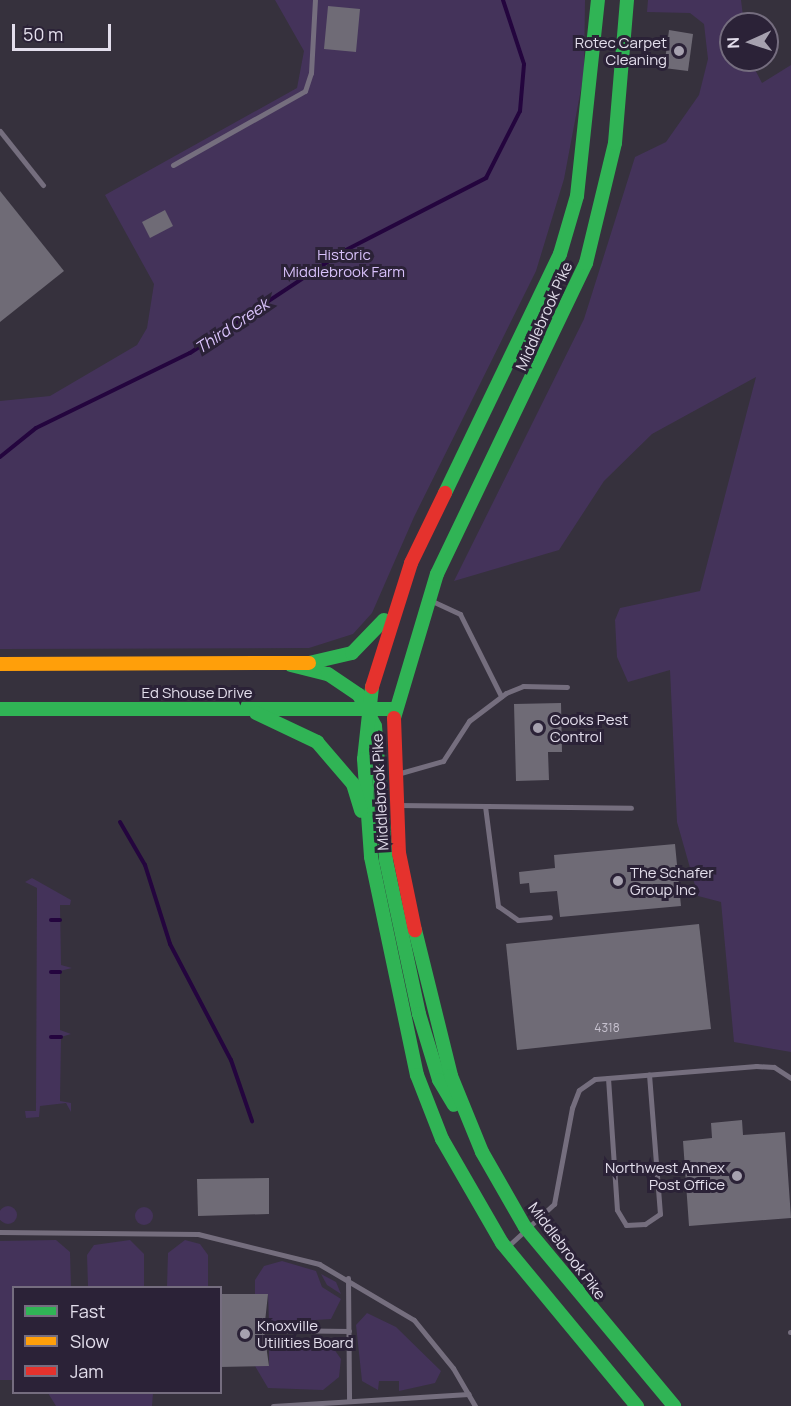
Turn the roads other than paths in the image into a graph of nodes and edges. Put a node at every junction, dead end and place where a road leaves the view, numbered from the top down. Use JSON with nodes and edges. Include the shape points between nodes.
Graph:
{"nodes":[{"id":1,"x":315,"y":0,"type":"edge"},
{"id":2,"x":598,"y":0,"type":"edge"},
{"id":3,"x":627,"y":0,"type":"edge"},
{"id":4,"x":0,"y":131,"type":"edge"},
{"id":5,"x":172,"y":165,"type":"dead end"},
{"id":6,"x":44,"y":185,"type":"dead end"},
{"id":7,"x":411,"y":563,"type":"junction"},
{"id":8,"x":427,"y":600,"type":"junction"},
{"id":9,"x":0,"y":664,"type":"edge"},
{"id":10,"x":291,"y":665,"type":"junction"},
{"id":11,"x":567,"y":687,"type":"dead end"},
{"id":12,"x":501,"y":696,"type":"junction"},
{"id":13,"x":0,"y":709,"type":"edge"},
{"id":14,"x":247,"y":709,"type":"junction"},
{"id":15,"x":365,"y":709,"type":"junction"},
{"id":16,"x":394,"y":709,"type":"junction"},
{"id":17,"x":393,"y":776,"type":"junction"},
{"id":18,"x":395,"y":805,"type":"junction"},
{"id":19,"x":485,"y":806,"type":"junction"},
{"id":20,"x":631,"y":808,"type":"dead end"},
{"id":21,"x":370,"y":846,"type":"junction"},
{"id":22,"x":550,"y":917,"type":"dead end"},
{"id":23,"x":649,"y":1074,"type":"junction"},
{"id":24,"x":608,"y":1078,"type":"junction"},
{"id":25,"x":791,"y":1078,"type":"edge"},
{"id":26,"x":482,"y":1152,"type":"junction"},
{"id":27,"x":0,"y":1232,"type":"edge"},
{"id":28,"x":529,"y":1233,"type":"junction"},
{"id":29,"x":506,"y":1248,"type":"junction"},
{"id":30,"x":348,"y":1278,"type":"junction"},
{"id":31,"x":269,"y":1330,"type":"dead end"},
{"id":32,"x":348,"y":1331,"type":"junction"},
{"id":33,"x":469,"y":1394,"type":"junction"},
{"id":34,"x":349,"y":1400,"type":"junction"},
{"id":35,"x":273,"y":1406,"type":"edge"},
{"id":36,"x":475,"y":1406,"type":"edge"},
{"id":37,"x":637,"y":1406,"type":"edge"},
{"id":38,"x":674,"y":1406,"type":"edge"}],
"edges":[{"from":1,"to":5,"type":"lane","via":[[312,73],[305,91]]},
{"from":2,"to":7,"type":"main road","name":"Middlebrook Pike","via":[[577,196],[560,254]]},
{"from":3,"to":8,"type":"main road","name":"Middlebrook Pike","via":[[615,142],[586,263]]},
{"from":4,"to":6,"type":"lane"},
{"from":7,"to":10,"type":"main road","via":[[380,629],[352,653],[323,663]]},
{"from":7,"to":15,"type":"main road","name":"Middlebrook Pike","via":[[382,641]]},
{"from":8,"to":12,"type":"lane","via":[[460,614]]},
{"from":8,"to":16,"type":"main road","name":"Middlebrook Pike"},
{"from":9,"to":10,"type":"main road","name":"Ed Shouse Drive"},
{"from":10,"to":15,"type":"main road","via":[[328,674],[359,695]]},
{"from":11,"to":12,"type":"lane","via":[[523,686]]},
{"from":12,"to":17,"type":"lane","via":[[469,721],[442,760]]},
{"from":13,"to":14,"type":"main road","name":"Ed Shouse Drive"},
{"from":14,"to":15,"type":"main road","name":"Ed Shouse Drive"},
{"from":14,"to":21,"type":"main road","via":[[296,728],[336,760],[353,784]]},
{"from":15,"to":16,"type":"main road","name":"Ed Shouse Drive"},
{"from":15,"to":21,"type":"main road","name":"Middlebrook Pike"},
{"from":15,"to":26,"type":"main road","via":[[375,726],[386,860],[419,1014],[439,1080]]},
{"from":16,"to":17,"type":"main road","name":"Middlebrook Pike"},
{"from":17,"to":18,"type":"main road","name":"Middlebrook Pike"},
{"from":18,"to":19,"type":"lane"},
{"from":18,"to":26,"type":"main road","name":"Middlebrook Pike","via":[[399,853],[424,973],[451,1076]]},
{"from":19,"to":20,"type":"lane"},
{"from":19,"to":22,"type":"lane","via":[[498,906],[518,920]]},
{"from":21,"to":29,"type":"main road","name":"Middlebrook Pike","via":[[393,977],[417,1075],[442,1139]]},
{"from":23,"to":24,"type":"lane"},
{"from":23,"to":24,"type":"lane","via":[[660,1214],[645,1224],[626,1225],[617,1210]]},
{"from":23,"to":25,"type":"lane","via":[[756,1066],[774,1067]]},
{"from":24,"to":28,"type":"lane","via":[[595,1079],[579,1090],[561,1186],[554,1204]]},
{"from":26,"to":28,"type":"main road","name":"Middlebrook Pike"},
{"from":27,"to":30,"type":"lane","via":[[198,1234],[304,1259]]},
{"from":28,"to":29,"type":"lane"},
{"from":28,"to":38,"type":"main road","name":"Middlebrook Pike"},
{"from":29,"to":37,"type":"main road","name":"Middlebrook Pike"},
{"from":30,"to":32,"type":"lane"},
{"from":30,"to":33,"type":"lane","via":[[414,1320]]},
{"from":31,"to":32,"type":"lane"},
{"from":32,"to":34,"type":"lane"},
{"from":33,"to":34,"type":"lane"},
{"from":33,"to":36,"type":"lane"},
{"from":34,"to":35,"type":"lane"}]}
